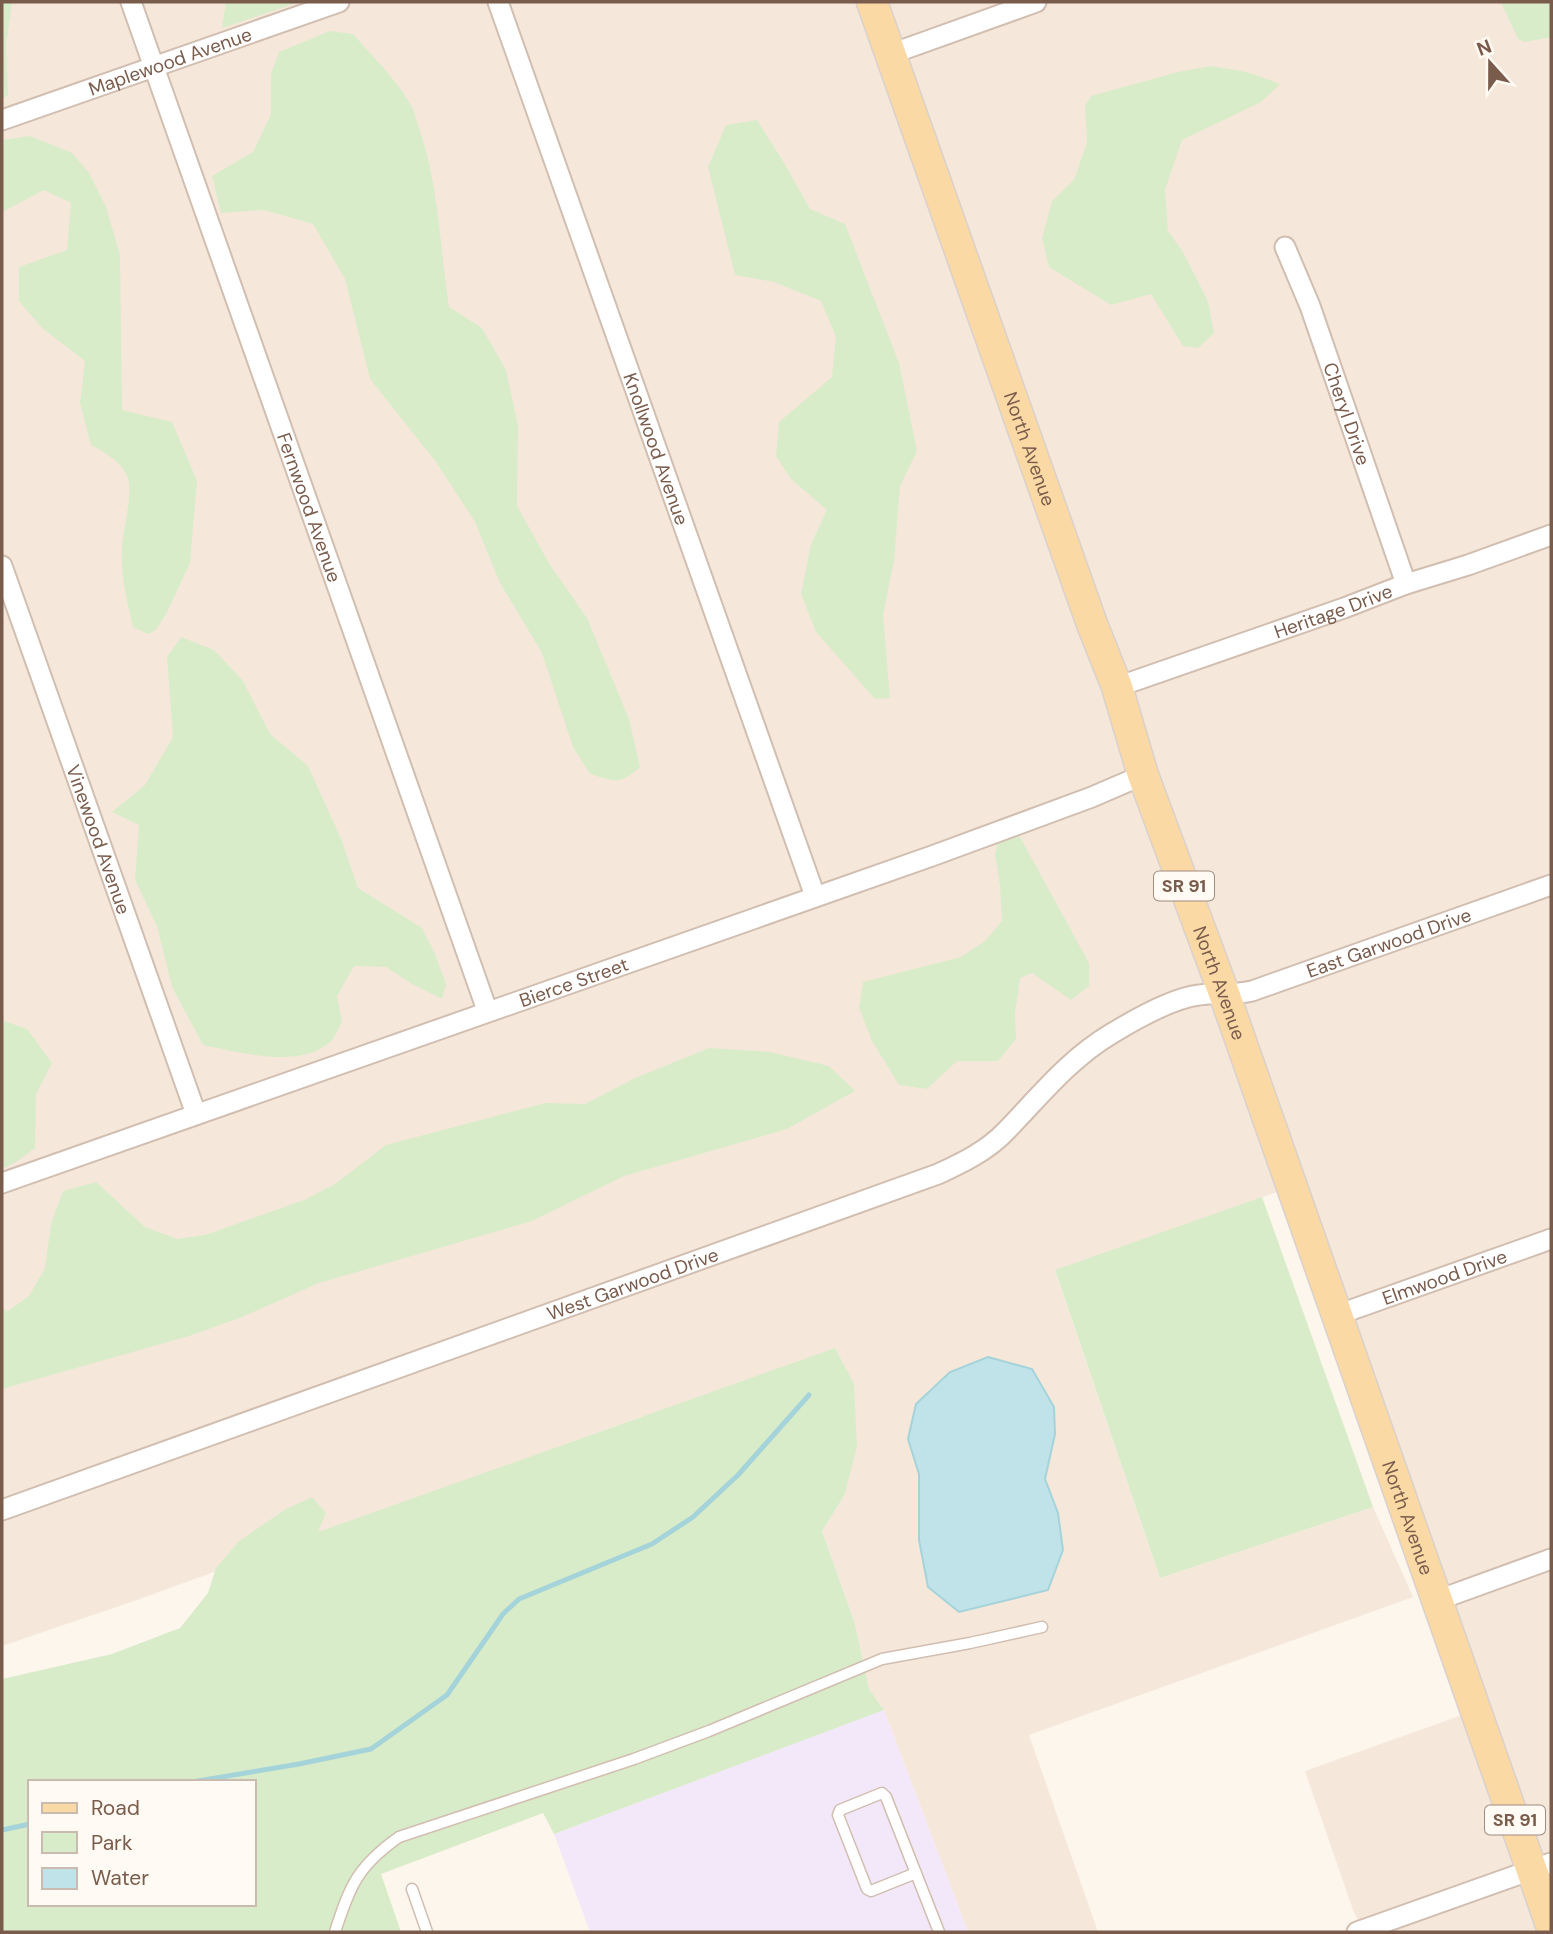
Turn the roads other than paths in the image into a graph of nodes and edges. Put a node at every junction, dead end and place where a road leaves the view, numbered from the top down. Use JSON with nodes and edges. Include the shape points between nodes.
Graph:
{"nodes":[{"id":1,"x":131,"y":2,"type":"edge"},
{"id":2,"x":338,"y":2,"type":"edge"},
{"id":3,"x":498,"y":2,"type":"edge"},
{"id":4,"x":873,"y":2,"type":"edge"},
{"id":5,"x":1036,"y":2,"type":"edge"},
{"id":6,"x":891,"y":54,"type":"junction"},
{"id":7,"x":154,"y":67,"type":"junction"},
{"id":8,"x":2,"y":120,"type":"edge"},
{"id":9,"x":1284,"y":247,"type":"dead end"},
{"id":10,"x":1551,"y":535,"type":"edge"},
{"id":11,"x":2,"y":566,"type":"edge"},
{"id":12,"x":1406,"y":583,"type":"junction"},
{"id":13,"x":1117,"y":687,"type":"junction"},
{"id":14,"x":1143,"y":775,"type":"junction"},
{"id":15,"x":1551,"y":885,"type":"edge"},
{"id":16,"x":815,"y":897,"type":"junction"},
{"id":17,"x":1225,"y":996,"type":"junction"},
{"id":18,"x":487,"y":1010,"type":"junction"},
{"id":19,"x":196,"y":1114,"type":"junction"},
{"id":20,"x":2,"y":1183,"type":"edge"},
{"id":21,"x":1551,"y":1239,"type":"edge"},
{"id":22,"x":1337,"y":1315,"type":"junction"},
{"id":23,"x":2,"y":1510,"type":"edge"},
{"id":24,"x":1551,"y":1559,"type":"edge"},
{"id":25,"x":1438,"y":1601,"type":"junction"},
{"id":26,"x":1042,"y":1627,"type":"dead end"},
{"id":27,"x":1542,"y":1867,"type":"edge"},
{"id":28,"x":916,"y":1873,"type":"junction"},
{"id":29,"x":412,"y":1889,"type":"dead end"},
{"id":30,"x":1551,"y":1925,"type":"edge"},
{"id":31,"x":335,"y":1932,"type":"edge"},
{"id":32,"x":426,"y":1932,"type":"edge"},
{"id":33,"x":939,"y":1932,"type":"edge"},
{"id":34,"x":1357,"y":1932,"type":"edge"}],
"edges":[{"from":1,"to":7,"type":"street","name":"Fernwood Avenue"},
{"from":2,"to":7,"type":"street","name":"Maplewood Avenue"},
{"from":3,"to":16,"type":"street","name":"Knollwood Avenue"},
{"from":4,"to":6,"type":"main road","name":"North Avenue","number":"SR 91"},
{"from":5,"to":6,"type":"street"},
{"from":6,"to":13,"type":"main road","name":"North Avenue","number":"SR 91"},
{"from":7,"to":8,"type":"street","name":"Maplewood Avenue"},
{"from":7,"to":18,"type":"street","name":"Fernwood Avenue"},
{"from":9,"to":12,"type":"street","name":"Cheryl Drive","via":[[1310,306]]},
{"from":10,"to":12,"type":"street","name":"Heritage Drive"},
{"from":11,"to":19,"type":"street","name":"Vinewood Avenue"},
{"from":12,"to":13,"type":"street","name":"Heritage Drive"},
{"from":13,"to":14,"type":"main road","name":"North Avenue","number":"SR 91"},
{"from":14,"to":16,"type":"street","name":"Bierce Street"},
{"from":14,"to":17,"type":"main road","name":"North Avenue","number":"SR 91"},
{"from":15,"to":17,"type":"street","name":"East Garwood Drive","via":[[1252,991]]},
{"from":16,"to":18,"type":"street","name":"Bierce Street"},
{"from":17,"to":22,"type":"main road","name":"North Avenue","number":"SR 91"},
{"from":17,"to":23,"type":"street","name":"West Garwood Drive","via":[[1196,995],[1110,1034],[1066,1067],[985,1149],[938,1174]]},
{"from":18,"to":19,"type":"street","name":"Bierce Street"},
{"from":19,"to":20,"type":"street","name":"Bierce Street"},
{"from":21,"to":22,"type":"street","name":"Elmwood Drive"},
{"from":22,"to":25,"type":"main road","name":"North Avenue","number":"SR 91"},
{"from":24,"to":25,"type":"street"},
{"from":25,"to":27,"type":"main road","name":"North Avenue","number":"SR 91"},
{"from":26,"to":31,"type":"lane","via":[[882,1659],[634,1759],[399,1837],[362,1869]]},
{"from":27,"to":30,"type":"main road","name":"North Avenue","number":"SR 91"},
{"from":27,"to":34,"type":"street"},
{"from":28,"to":28,"type":"lane","via":[[883,1793],[840,1810],[838,1815],[867,1889]]},
{"from":28,"to":33,"type":"lane"},
{"from":29,"to":32,"type":"lane"}]}
